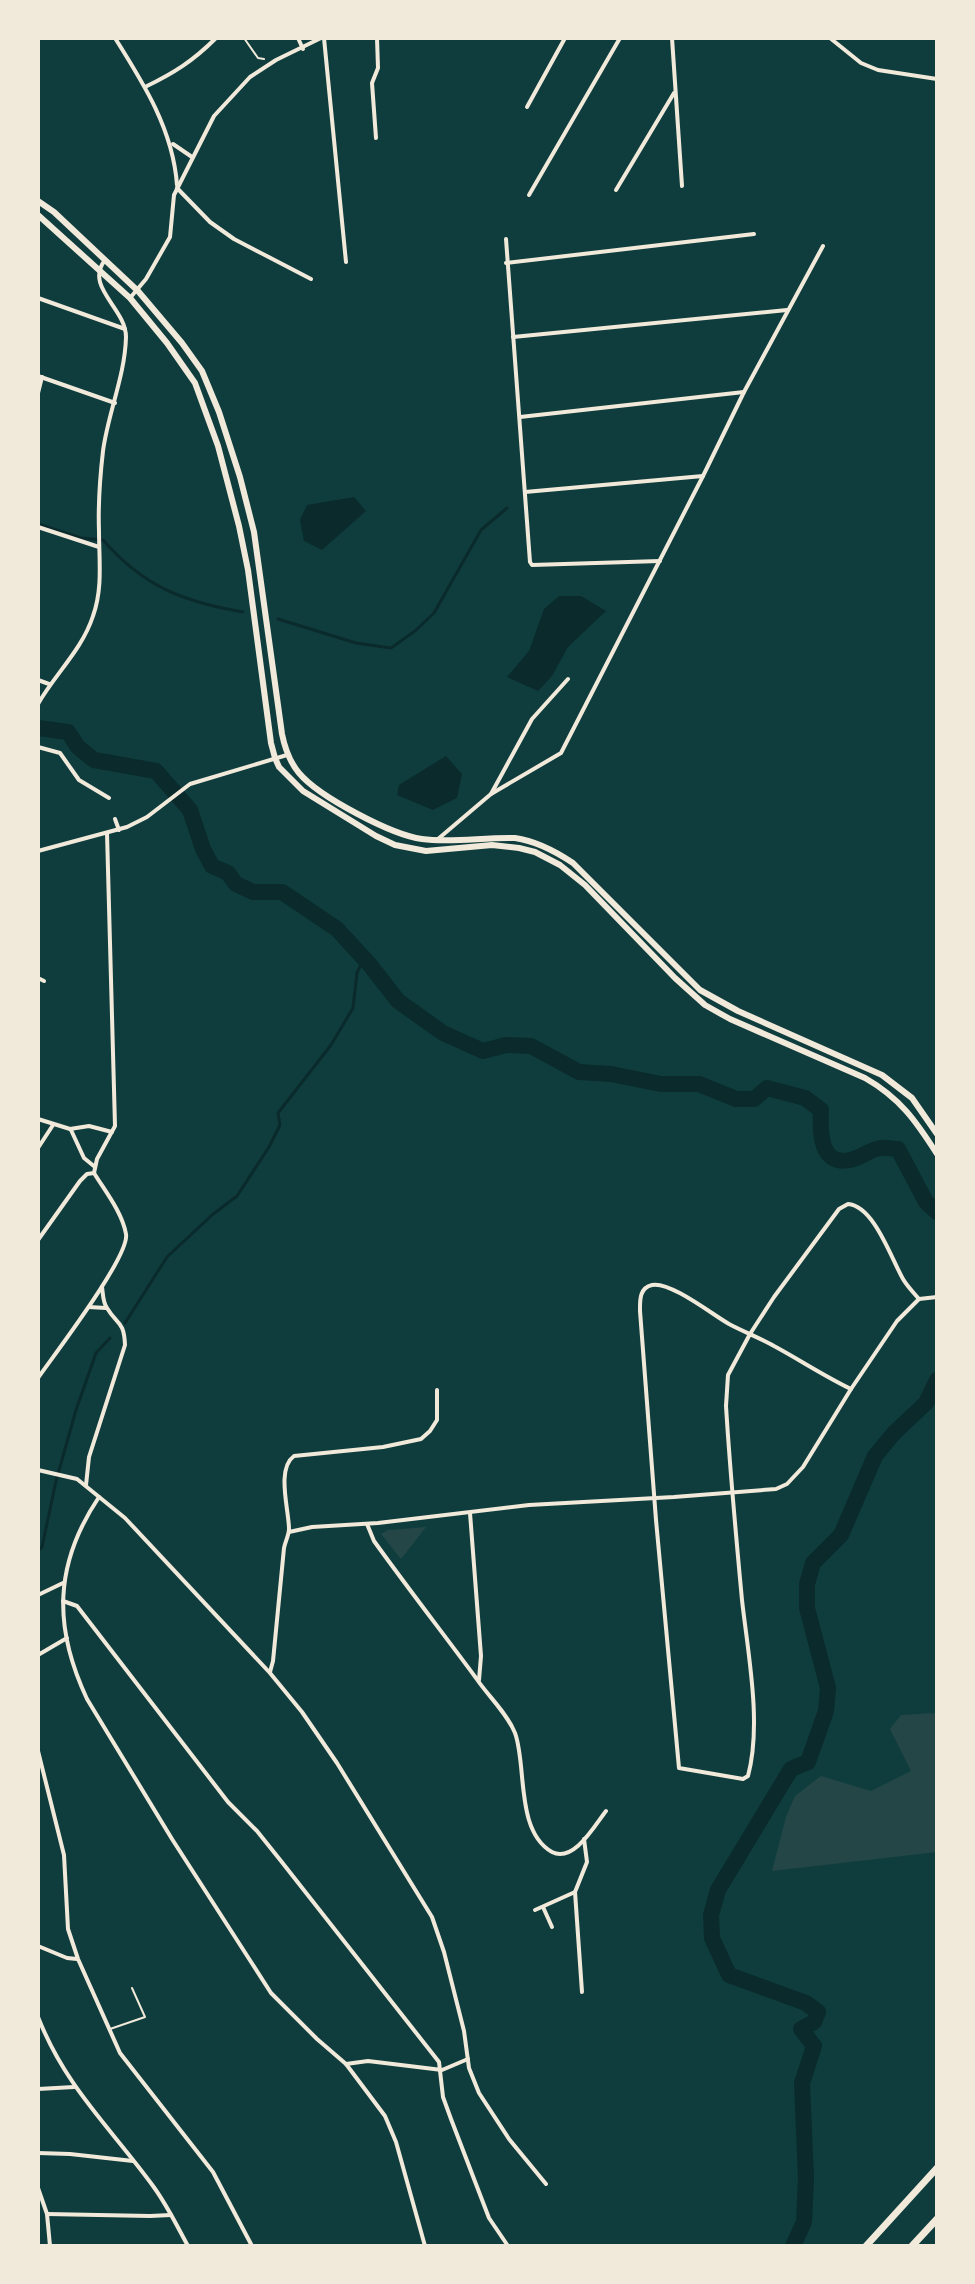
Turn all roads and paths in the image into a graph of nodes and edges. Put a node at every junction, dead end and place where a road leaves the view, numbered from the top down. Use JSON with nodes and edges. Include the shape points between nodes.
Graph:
{"nodes":[{"id":1,"x":115,"y":38,"type":"edge"},
{"id":2,"x":244,"y":38,"type":"edge"},
{"id":3,"x":298,"y":38,"type":"edge"},
{"id":4,"x":323,"y":38,"type":"edge"},
{"id":5,"x":377,"y":38,"type":"edge"},
{"id":6,"x":565,"y":38,"type":"edge"},
{"id":7,"x":620,"y":38,"type":"edge"},
{"id":8,"x":672,"y":38,"type":"edge"},
{"id":9,"x":830,"y":38,"type":"edge"},
{"id":10,"x":212,"y":40,"type":"edge"},
{"id":11,"x":303,"y":49,"type":"junction"},
{"id":12,"x":276,"y":60,"type":"junction"},
{"id":13,"x":937,"y":79,"type":"edge"},
{"id":14,"x":145,"y":87,"type":"junction"},
{"id":15,"x":676,"y":91,"type":"junction"},
{"id":16,"x":527,"y":107,"type":"dead end"},
{"id":17,"x":376,"y":138,"type":"dead end"},
{"id":18,"x":171,"y":143,"type":"junction"},
{"id":19,"x":192,"y":157,"type":"junction"},
{"id":20,"x":682,"y":186,"type":"dead end"},
{"id":21,"x":177,"y":188,"type":"junction"},
{"id":22,"x":616,"y":190,"type":"dead end"},
{"id":23,"x":529,"y":195,"type":"dead end"},
{"id":24,"x":38,"y":201,"type":"edge"},
{"id":25,"x":38,"y":215,"type":"edge"},
{"id":26,"x":754,"y":234,"type":"dead end"},
{"id":27,"x":506,"y":239,"type":"dead end"},
{"id":28,"x":823,"y":246,"type":"dead end"},
{"id":29,"x":105,"y":259,"type":"junction"},
{"id":30,"x":346,"y":262,"type":"dead end"},
{"id":31,"x":506,"y":263,"type":"junction"},
{"id":32,"x":98,"y":268,"type":"junction"},
{"id":33,"x":311,"y":279,"type":"dead end"},
{"id":34,"x":138,"y":291,"type":"junction"},
{"id":35,"x":38,"y":298,"type":"edge"},
{"id":36,"x":130,"y":298,"type":"junction"},
{"id":37,"x":787,"y":310,"type":"junction"},
{"id":38,"x":125,"y":329,"type":"junction"},
{"id":39,"x":513,"y":337,"type":"junction"},
{"id":40,"x":40,"y":376,"type":"edge"},
{"id":41,"x":744,"y":392,"type":"junction"},
{"id":42,"x":38,"y":393,"type":"edge"},
{"id":43,"x":115,"y":403,"type":"junction"},
{"id":44,"x":520,"y":417,"type":"junction"},
{"id":45,"x":703,"y":476,"type":"junction"},
{"id":46,"x":525,"y":492,"type":"junction"},
{"id":47,"x":38,"y":527,"type":"edge"},
{"id":48,"x":99,"y":547,"type":"junction"},
{"id":49,"x":660,"y":561,"type":"junction"},
{"id":50,"x":568,"y":679,"type":"dead end"},
{"id":51,"x":38,"y":680,"type":"edge"},
{"id":52,"x":49,"y":684,"type":"junction"},
{"id":53,"x":38,"y":704,"type":"edge"},
{"id":54,"x":38,"y":747,"type":"edge"},
{"id":55,"x":287,"y":755,"type":"junction"},
{"id":56,"x":275,"y":758,"type":"junction"},
{"id":57,"x":491,"y":794,"type":"junction"},
{"id":58,"x":109,"y":798,"type":"dead end"},
{"id":59,"x":115,"y":819,"type":"dead end"},
{"id":60,"x":119,"y":830,"type":"junction"},
{"id":61,"x":107,"y":833,"type":"junction"},
{"id":62,"x":438,"y":839,"type":"junction"},
{"id":63,"x":38,"y":851,"type":"edge"},
{"id":64,"x":38,"y":1119,"type":"edge"},
{"id":65,"x":53,"y":1125,"type":"junction"},
{"id":66,"x":70,"y":1129,"type":"junction"},
{"id":67,"x":112,"y":1132,"type":"junction"},
{"id":68,"x":937,"y":1134,"type":"edge"},
{"id":69,"x":38,"y":1148,"type":"edge"},
{"id":70,"x":937,"y":1154,"type":"edge"},
{"id":71,"x":94,"y":1170,"type":"junction"},
{"id":72,"x":38,"y":1240,"type":"edge"},
{"id":73,"x":101,"y":1287,"type":"junction"},
{"id":74,"x":937,"y":1297,"type":"edge"},
{"id":75,"x":919,"y":1299,"type":"junction"},
{"id":76,"x":88,"y":1307,"type":"junction"},
{"id":77,"x":106,"y":1308,"type":"junction"},
{"id":78,"x":750,"y":1334,"type":"junction"},
{"id":79,"x":38,"y":1378,"type":"edge"},
{"id":80,"x":851,"y":1389,"type":"junction"},
{"id":81,"x":437,"y":1390,"type":"dead end"},
{"id":82,"x":38,"y":1470,"type":"edge"},
{"id":83,"x":86,"y":1485,"type":"junction"},
{"id":84,"x":733,"y":1492,"type":"junction"},
{"id":85,"x":99,"y":1497,"type":"junction"},
{"id":86,"x":655,"y":1498,"type":"junction"},
{"id":87,"x":470,"y":1512,"type":"junction"},
{"id":88,"x":367,"y":1524,"type":"junction"},
{"id":89,"x":289,"y":1532,"type":"junction"},
{"id":90,"x":63,"y":1583,"type":"junction"},
{"id":91,"x":38,"y":1595,"type":"edge"},
{"id":92,"x":63,"y":1601,"type":"junction"},
{"id":93,"x":67,"y":1638,"type":"junction"},
{"id":94,"x":38,"y":1655,"type":"edge"},
{"id":95,"x":270,"y":1673,"type":"junction"},
{"id":96,"x":478,"y":1682,"type":"junction"},
{"id":97,"x":38,"y":1751,"type":"edge"},
{"id":98,"x":606,"y":1811,"type":"dead end"},
{"id":99,"x":584,"y":1839,"type":"junction"},
{"id":100,"x":575,"y":1892,"type":"junction"},
{"id":101,"x":543,"y":1907,"type":"junction"},
{"id":102,"x":535,"y":1910,"type":"dead end"},
{"id":103,"x":552,"y":1927,"type":"dead end"},
{"id":104,"x":38,"y":1946,"type":"edge"},
{"id":105,"x":78,"y":1959,"type":"junction"},
{"id":106,"x":132,"y":1988,"type":"dead end"},
{"id":107,"x":582,"y":1992,"type":"dead end"},
{"id":108,"x":38,"y":2017,"type":"edge"},
{"id":109,"x":109,"y":2030,"type":"junction"},
{"id":110,"x":468,"y":2059,"type":"junction"},
{"id":111,"x":346,"y":2064,"type":"junction"},
{"id":112,"x":442,"y":2070,"type":"junction"},
{"id":113,"x":74,"y":2087,"type":"junction"},
{"id":114,"x":38,"y":2089,"type":"edge"},
{"id":115,"x":38,"y":2153,"type":"edge"},
{"id":116,"x":133,"y":2161,"type":"junction"},
{"id":117,"x":937,"y":2168,"type":"edge"},
{"id":118,"x":546,"y":2184,"type":"dead end"},
{"id":119,"x":38,"y":2188,"type":"edge"},
{"id":120,"x":47,"y":2214,"type":"junction"},
{"id":121,"x":171,"y":2215,"type":"junction"},
{"id":122,"x":937,"y":2219,"type":"edge"},
{"id":123,"x":50,"y":2246,"type":"edge"},
{"id":124,"x":188,"y":2246,"type":"edge"},
{"id":125,"x":252,"y":2246,"type":"edge"},
{"id":126,"x":425,"y":2246,"type":"edge"},
{"id":127,"x":508,"y":2246,"type":"edge"},
{"id":128,"x":866,"y":2246,"type":"edge"},
{"id":129,"x":912,"y":2246,"type":"edge"}],
"edges":[{"from":1,"to":14,"type":"street"},
{"from":2,"to":12,"type":"path","via":[[258,58]]},
{"from":3,"to":11,"type":"street"},
{"from":4,"to":11,"type":"street"},
{"from":4,"to":30,"type":"street"},
{"from":5,"to":17,"type":"street","via":[[378,68],[372,83]]},
{"from":6,"to":16,"type":"street"},
{"from":7,"to":23,"type":"street"},
{"from":8,"to":15,"type":"street"},
{"from":9,"to":13,"type":"street","via":[[869,67]]},
{"from":10,"to":14,"type":"street","via":[[193,61]]},
{"from":11,"to":12,"type":"street"},
{"from":12,"to":19,"type":"street","via":[[227,99]]},
{"from":14,"to":18,"type":"street"},
{"from":15,"to":20,"type":"street"},
{"from":15,"to":22,"type":"street"},
{"from":18,"to":19,"type":"street"},
{"from":18,"to":21,"type":"street"},
{"from":19,"to":21,"type":"street"},
{"from":21,"to":33,"type":"street","via":[[234,239]]},
{"from":21,"to":34,"type":"street","via":[[170,237]]},
{"from":24,"to":29,"type":"main road"},
{"from":25,"to":32,"type":"main road"},
{"from":26,"to":31,"type":"street"},
{"from":27,"to":31,"type":"street"},
{"from":28,"to":37,"type":"street"},
{"from":29,"to":32,"type":"street"},
{"from":29,"to":34,"type":"main road"},
{"from":31,"to":39,"type":"street"},
{"from":32,"to":36,"type":"main road"},
{"from":32,"to":38,"type":"street","via":[[99,283]]},
{"from":34,"to":36,"type":"street"},
{"from":34,"to":55,"type":"main road","via":[[202,371],[240,477],[254,532]]},
{"from":35,"to":38,"type":"street"},
{"from":36,"to":56,"type":"main road","via":[[190,374],[218,446],[248,570]]},
{"from":37,"to":39,"type":"street"},
{"from":37,"to":41,"type":"street"},
{"from":38,"to":43,"type":"street"},
{"from":39,"to":44,"type":"street"},
{"from":40,"to":42,"type":"street"},
{"from":40,"to":43,"type":"street"},
{"from":41,"to":44,"type":"street"},
{"from":41,"to":45,"type":"street"},
{"from":43,"to":48,"type":"street","via":[[103,450]]},
{"from":44,"to":46,"type":"street"},
{"from":45,"to":46,"type":"street"},
{"from":45,"to":49,"type":"street"},
{"from":46,"to":49,"type":"street","via":[[532,565]]},
{"from":47,"to":48,"type":"street"},
{"from":48,"to":52,"type":"street","via":[[94,615],[78,648]]},
{"from":49,"to":57,"type":"street","via":[[561,753]]},
{"from":50,"to":57,"type":"street","via":[[532,719]]},
{"from":51,"to":52,"type":"street"},
{"from":52,"to":53,"type":"street"},
{"from":54,"to":58,"type":"street","via":[[60,753],[79,780]]},
{"from":55,"to":56,"type":"street"},
{"from":55,"to":62,"type":"main road","via":[[306,780],[363,816],[399,834]]},
{"from":56,"to":60,"type":"street","via":[[190,784],[138,823]]},
{"from":56,"to":70,"type":"main road","via":[[303,791],[395,845],[426,851],[519,848],[560,865],[705,1005],[886,1090]]},
{"from":57,"to":62,"type":"street"},
{"from":59,"to":60,"type":"street"},
{"from":60,"to":61,"type":"street"},
{"from":61,"to":63,"type":"street"},
{"from":61,"to":67,"type":"street","via":[[116,1119]]},
{"from":62,"to":68,"type":"main road","via":[[515,838],[558,853],[700,990],[882,1075],[912,1098]]},
{"from":64,"to":65,"type":"street"},
{"from":65,"to":66,"type":"street"},
{"from":65,"to":69,"type":"street"},
{"from":66,"to":67,"type":"street","via":[[89,1126]]},
{"from":66,"to":71,"type":"street"},
{"from":67,"to":71,"type":"street"},
{"from":71,"to":72,"type":"street","via":[[80,1181]]},
{"from":71,"to":73,"type":"street","via":[[126,1234],[125,1247]]},
{"from":73,"to":76,"type":"street"},
{"from":73,"to":77,"type":"street"},
{"from":74,"to":75,"type":"street"},
{"from":75,"to":78,"type":"street","via":[[872,1222],[860,1207],[848,1204],[839,1209]]},
{"from":75,"to":80,"type":"street","via":[[897,1321]]},
{"from":76,"to":77,"type":"street"},
{"from":76,"to":79,"type":"street"},
{"from":77,"to":83,"type":"street","via":[[119,1321],[125,1345],[89,1457]]},
{"from":78,"to":80,"type":"street"},
{"from":78,"to":84,"type":"street","via":[[726,1388]]},
{"from":78,"to":86,"type":"street","via":[[671,1289],[654,1284],[643,1290]]},
{"from":80,"to":84,"type":"street","via":[[787,1484]]},
{"from":81,"to":89,"type":"street","via":[[437,1420],[421,1439],[291,1458],[286,1467]]},
{"from":82,"to":83,"type":"street"},
{"from":83,"to":85,"type":"street"},
{"from":84,"to":86,"type":"street"},
{"from":84,"to":86,"type":"street","via":[[753,1729],[747,1778],[679,1768]]},
{"from":85,"to":90,"type":"street","via":[[77,1536]]},
{"from":85,"to":95,"type":"street","via":[[145,1537]]},
{"from":86,"to":87,"type":"street"},
{"from":87,"to":88,"type":"street"},
{"from":87,"to":96,"type":"street","via":[[481,1656]]},
{"from":88,"to":89,"type":"street"},
{"from":88,"to":96,"type":"street","via":[[374,1541]]},
{"from":89,"to":95,"type":"street"},
{"from":90,"to":91,"type":"street"},
{"from":90,"to":92,"type":"street"},
{"from":92,"to":93,"type":"street"},
{"from":92,"to":112,"type":"street","via":[[77,1606]]},
{"from":93,"to":94,"type":"street"},
{"from":93,"to":111,"type":"street","via":[[87,1699],[257,1974]]},
{"from":95,"to":110,"type":"street","via":[[337,1763],[432,1917]]},
{"from":96,"to":99,"type":"street","via":[[514,1730],[524,1800],[538,1837],[561,1854]]},
{"from":97,"to":105,"type":"street","via":[[64,1855],[68,1929]]},
{"from":98,"to":99,"type":"street"},
{"from":99,"to":100,"type":"street","via":[[587,1862]]},
{"from":100,"to":101,"type":"street"},
{"from":100,"to":107,"type":"street"},
{"from":101,"to":102,"type":"street"},
{"from":101,"to":103,"type":"street"},
{"from":104,"to":105,"type":"street"},
{"from":105,"to":109,"type":"street"},
{"from":106,"to":109,"type":"lane","via":[[145,2017]]},
{"from":108,"to":113,"type":"street"},
{"from":109,"to":125,"type":"street","via":[[125,2061],[213,2172]]},
{"from":110,"to":112,"type":"street"},
{"from":110,"to":118,"type":"street","via":[[489,2111]]},
{"from":111,"to":112,"type":"street","via":[[368,2061]]},
{"from":111,"to":126,"type":"street","via":[[391,2127]]},
{"from":112,"to":127,"type":"street","via":[[447,2108],[479,2196]]},
{"from":113,"to":114,"type":"street"},
{"from":113,"to":116,"type":"street"},
{"from":115,"to":116,"type":"street"},
{"from":116,"to":121,"type":"street"},
{"from":117,"to":128,"type":"highway"},
{"from":119,"to":120,"type":"street"},
{"from":120,"to":121,"type":"street"},
{"from":120,"to":123,"type":"street"},
{"from":121,"to":124,"type":"street"},
{"from":122,"to":129,"type":"highway"}]}
